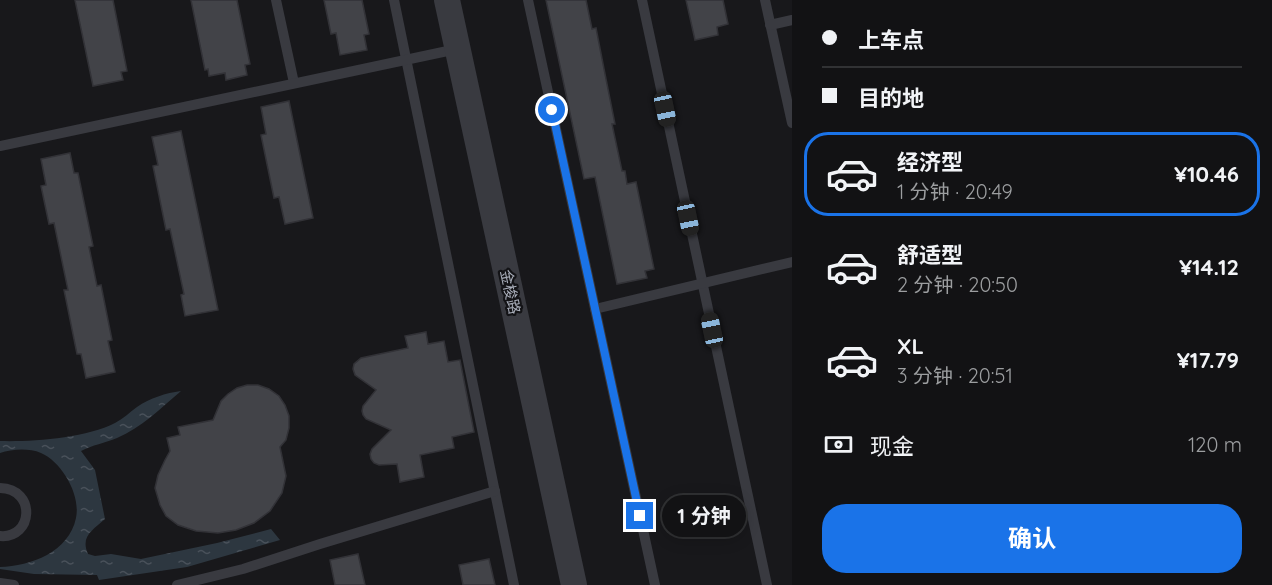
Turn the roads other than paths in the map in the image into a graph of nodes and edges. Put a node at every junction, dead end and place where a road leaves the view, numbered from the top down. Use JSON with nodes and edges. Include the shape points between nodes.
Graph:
{"nodes":[{"id":1,"x":276,"y":0,"type":"edge"},
{"id":2,"x":394,"y":0,"type":"edge"},
{"id":3,"x":447,"y":0,"type":"edge"},
{"id":4,"x":528,"y":0,"type":"edge"},
{"id":5,"x":642,"y":0,"type":"edge"},
{"id":6,"x":765,"y":0,"type":"edge"},
{"id":7,"x":792,"y":20,"type":"edge"},
{"id":8,"x":770,"y":25,"type":"junction"},
{"id":9,"x":457,"y":48,"type":"junction"},
{"id":10,"x":406,"y":59,"type":"junction"},
{"id":11,"x":294,"y":83,"type":"junction"},
{"id":12,"x":792,"y":123,"type":"edge"},
{"id":13,"x":0,"y":146,"type":"edge"},
{"id":14,"x":792,"y":262,"type":"edge"},
{"id":15,"x":702,"y":283,"type":"junction"},
{"id":16,"x":595,"y":309,"type":"junction"},
{"id":17,"x":0,"y":488,"type":"edge"},
{"id":18,"x":495,"y":491,"type":"junction"},
{"id":19,"x":0,"y":536,"type":"edge"},
{"id":20,"x":0,"y":583,"type":"edge"},
{"id":21,"x":14,"y":585,"type":"edge"},
{"id":22,"x":177,"y":585,"type":"edge"},
{"id":23,"x":514,"y":585,"type":"edge"},
{"id":24,"x":574,"y":585,"type":"edge"},
{"id":25,"x":655,"y":585,"type":"edge"},
{"id":26,"x":767,"y":585,"type":"edge"}],
"edges":[{"from":1,"to":11,"type":"lane"},
{"from":2,"to":10,"type":"lane"},
{"from":3,"to":9,"type":"street","name":"金梭路"},
{"from":4,"to":16,"type":"lane"},
{"from":5,"to":15,"type":"lane"},
{"from":6,"to":8,"type":"lane"},
{"from":7,"to":8,"type":"lane"},
{"from":8,"to":12,"type":"lane"},
{"from":9,"to":10,"type":"lane"},
{"from":9,"to":24,"type":"street","name":"金梭路"},
{"from":10,"to":11,"type":"lane"},
{"from":10,"to":18,"type":"lane"},
{"from":11,"to":13,"type":"lane"},
{"from":14,"to":15,"type":"lane"},
{"from":15,"to":16,"type":"lane"},
{"from":15,"to":26,"type":"lane"},
{"from":16,"to":25,"type":"lane"},
{"from":17,"to":19,"type":"lane","via":[[21,496],[27,515],[20,530]]},
{"from":18,"to":22,"type":"lane","via":[[243,569]]},
{"from":18,"to":23,"type":"lane"},
{"from":20,"to":21,"type":"lane"}]}
